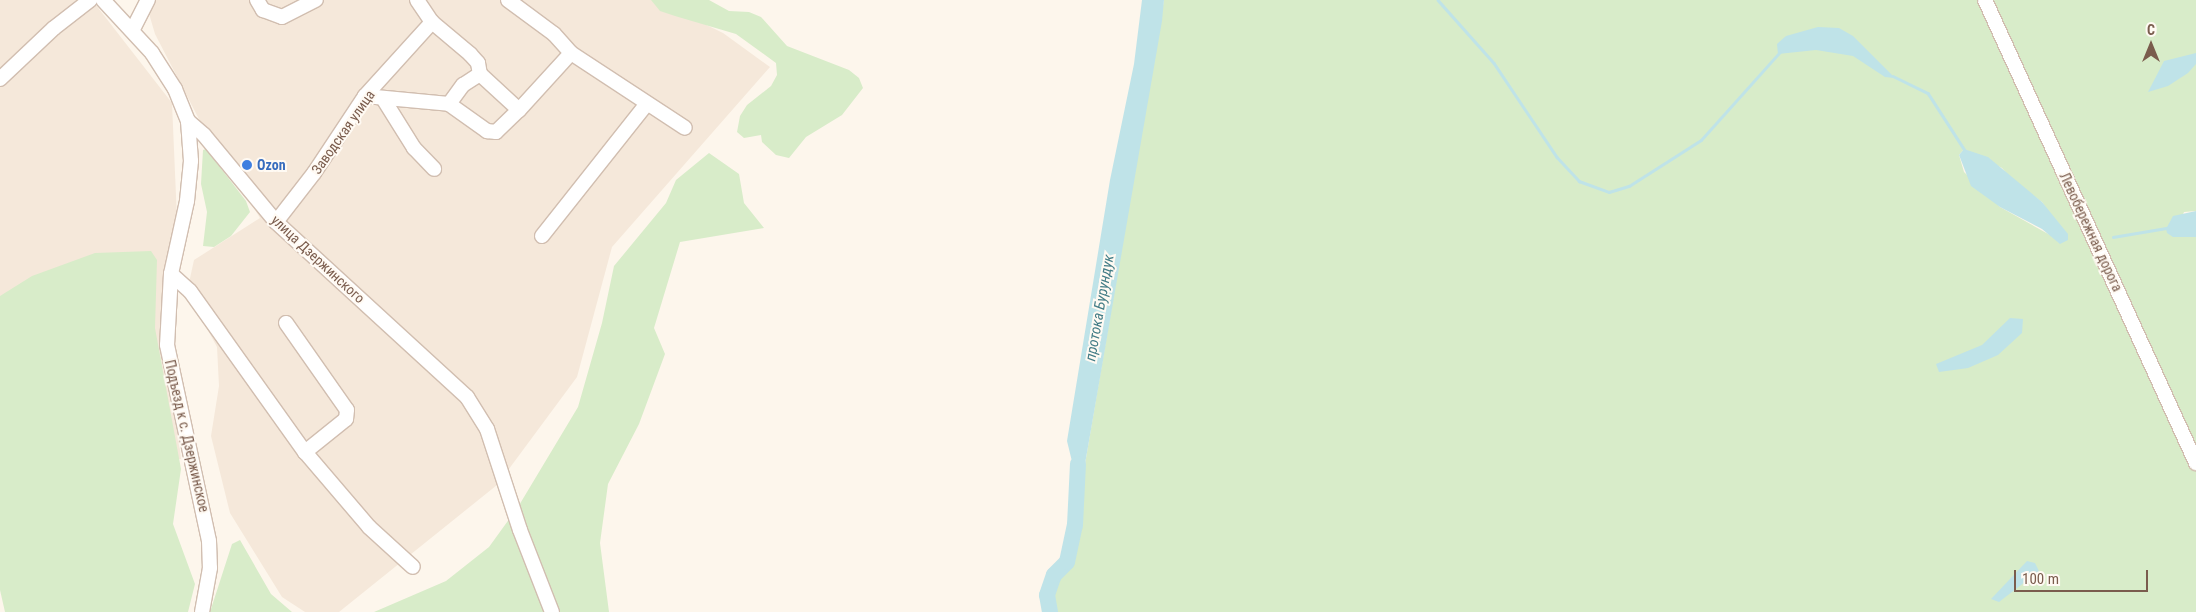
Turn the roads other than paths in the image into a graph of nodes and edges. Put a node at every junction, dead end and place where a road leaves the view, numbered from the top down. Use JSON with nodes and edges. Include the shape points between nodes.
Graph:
{"nodes":[{"id":1,"x":90,"y":0,"type":"edge"},
{"id":2,"x":103,"y":0,"type":"edge"},
{"id":3,"x":148,"y":0,"type":"edge"},
{"id":4,"x":257,"y":0,"type":"edge"},
{"id":5,"x":316,"y":0,"type":"edge"},
{"id":6,"x":417,"y":0,"type":"edge"},
{"id":7,"x":508,"y":0,"type":"edge"},
{"id":8,"x":1985,"y":0,"type":"edge"},
{"id":9,"x":432,"y":22,"type":"junction"},
{"id":10,"x":134,"y":29,"type":"junction"},
{"id":11,"x":572,"y":53,"type":"junction"},
{"id":12,"x":480,"y":74,"type":"junction"},
{"id":13,"x":0,"y":79,"type":"edge"},
{"id":14,"x":365,"y":96,"type":"junction"},
{"id":15,"x":384,"y":100,"type":"junction"},
{"id":16,"x":449,"y":104,"type":"junction"},
{"id":17,"x":646,"y":104,"type":"junction"},
{"id":18,"x":520,"y":110,"type":"junction"},
{"id":19,"x":188,"y":121,"type":"junction"},
{"id":20,"x":685,"y":128,"type":"dead end"},
{"id":21,"x":434,"y":169,"type":"dead end"},
{"id":22,"x":276,"y":222,"type":"junction"},
{"id":23,"x":542,"y":236,"type":"dead end"},
{"id":24,"x":171,"y":274,"type":"junction"},
{"id":25,"x":286,"y":323,"type":"dead end"},
{"id":26,"x":305,"y":452,"type":"junction"},
{"id":27,"x":2196,"y":463,"type":"edge"},
{"id":28,"x":413,"y":567,"type":"dead end"},
{"id":29,"x":202,"y":612,"type":"edge"},
{"id":30,"x":552,"y":612,"type":"edge"}],
"edges":[{"from":1,"to":13,"type":"street","via":[[54,28]]},
{"from":2,"to":10,"type":"street","name":"улица Дзержинского"},
{"from":3,"to":10,"type":"street"},
{"from":4,"to":5,"type":"street","via":[[263,10],[282,17]]},
{"from":6,"to":9,"type":"street"},
{"from":7,"to":11,"type":"street","via":[[554,34]]},
{"from":8,"to":27,"type":"street","name":"Левобережная дорога"},
{"from":9,"to":12,"type":"street","via":[[470,54],[478,63]]},
{"from":9,"to":14,"type":"street","name":"Заводская улица"},
{"from":10,"to":19,"type":"street","name":"улица Дзержинского","via":[[175,89]]},
{"from":11,"to":17,"type":"street"},
{"from":11,"to":18,"type":"street"},
{"from":12,"to":16,"type":"street","via":[[463,85]]},
{"from":12,"to":18,"type":"street"},
{"from":14,"to":15,"type":"street"},
{"from":14,"to":22,"type":"street","name":"Заводская улица","via":[[320,166]]},
{"from":15,"to":16,"type":"street"},
{"from":15,"to":21,"type":"street","via":[[414,148]]},
{"from":16,"to":18,"type":"street","via":[[487,131],[496,132]]},
{"from":17,"to":20,"type":"street"},
{"from":17,"to":23,"type":"street"},
{"from":19,"to":22,"type":"street","name":"улица Дзержинского","via":[[204,134]]},
{"from":19,"to":24,"type":"street","name":"Подъезд к с. Дзержинское","via":[[191,162],[187,201]]},
{"from":22,"to":30,"type":"street","name":"улица Дзержинского","via":[[468,397],[487,430]]},
{"from":24,"to":26,"type":"street","via":[[190,291]]},
{"from":24,"to":29,"type":"street","name":"Подъезд к с. Дзержинское","via":[[167,345],[209,540],[210,568]]},
{"from":25,"to":26,"type":"street","via":[[347,410],[346,419]]},
{"from":26,"to":28,"type":"street","via":[[369,527]]}]}
